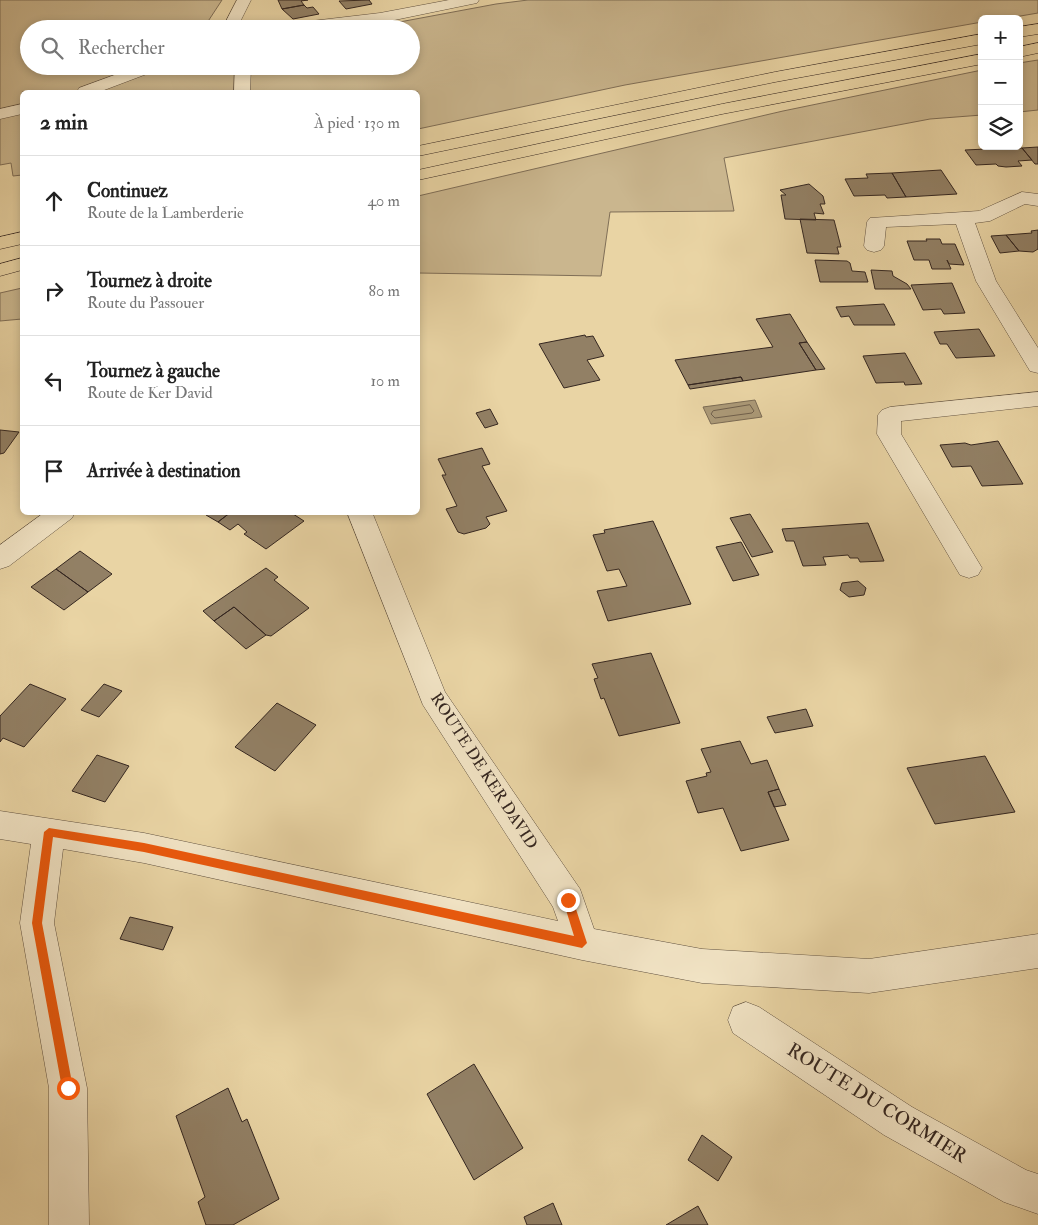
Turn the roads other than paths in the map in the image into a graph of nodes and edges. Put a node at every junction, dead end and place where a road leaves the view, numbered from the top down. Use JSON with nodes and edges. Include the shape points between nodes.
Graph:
{"nodes":[{"id":1,"x":244,"y":0,"type":"edge"},
{"id":2,"x":472,"y":0,"type":"edge"},
{"id":3,"x":234,"y":20,"type":"edge"},
{"id":4,"x":363,"y":20,"type":"edge"},
{"id":5,"x":1038,"y":29,"type":"edge"},
{"id":6,"x":1023,"y":31,"type":"edge"},
{"id":7,"x":978,"y":40,"type":"edge"},
{"id":8,"x":1038,"y":48,"type":"edge"},
{"id":9,"x":1023,"y":51,"type":"edge"},
{"id":10,"x":978,"y":60,"type":"edge"},
{"id":11,"x":130,"y":75,"type":"edge"},
{"id":12,"x":242,"y":75,"type":"edge"},
{"id":13,"x":90,"y":90,"type":"edge"},
{"id":14,"x":242,"y":90,"type":"edge"},
{"id":15,"x":20,"y":109,"type":"edge"},
{"id":16,"x":0,"y":114,"type":"edge"},
{"id":17,"x":420,"y":151,"type":"edge"},
{"id":18,"x":420,"y":175,"type":"edge"},
{"id":19,"x":1038,"y":200,"type":"edge"},
{"id":20,"x":964,"y":218,"type":"junction"},
{"id":21,"x":20,"y":238,"type":"edge"},
{"id":22,"x":0,"y":243,"type":"edge"},
{"id":23,"x":874,"y":246,"type":"dead end"},
{"id":24,"x":20,"y":265,"type":"edge"},
{"id":25,"x":0,"y":270,"type":"edge"},
{"id":26,"x":1038,"y":366,"type":"edge"},
{"id":27,"x":1038,"y":399,"type":"edge"},
{"id":28,"x":59,"y":515,"type":"edge"},
{"id":29,"x":360,"y":515,"type":"edge"},
{"id":30,"x":0,"y":559,"type":"edge"},
{"id":31,"x":970,"y":568,"type":"dead end"},
{"id":32,"x":0,"y":825,"type":"edge"},
{"id":33,"x":49,"y":832,"type":"junction"},
{"id":34,"x":582,"y":943,"type":"junction"},
{"id":35,"x":1036,"y":957,"type":"edge"},
{"id":36,"x":746,"y":1020,"type":"dead end"},
{"id":37,"x":1038,"y":1194,"type":"edge"},
{"id":38,"x":69,"y":1225,"type":"edge"}],
"edges":[{"from":1,"to":3,"type":"street"},
{"from":2,"to":4,"type":"street"},
{"from":5,"to":6,"type":"highway"},
{"from":7,"to":17,"type":"highway","via":[[775,77]]},
{"from":8,"to":9,"type":"highway"},
{"from":10,"to":18,"type":"highway","via":[[722,109]]},
{"from":11,"to":13,"type":"street"},
{"from":12,"to":14,"type":"street"},
{"from":15,"to":16,"type":"street"},
{"from":19,"to":20,"type":"street","via":[[1022,198],[983,217]]},
{"from":20,"to":23,"type":"street","via":[[877,222]]},
{"from":20,"to":26,"type":"street","via":[[986,281]]},
{"from":21,"to":22,"type":"highway"},
{"from":24,"to":25,"type":"highway"},
{"from":27,"to":31,"type":"street","via":[[890,415],[889,434]]},
{"from":28,"to":30,"type":"street"},
{"from":29,"to":34,"type":"street","name":"ROUTE DE KER DAVID","via":[[433,697],[568,900]]},
{"from":32,"to":33,"type":"street"},
{"from":33,"to":34,"type":"street","via":[[154,850]]},
{"from":33,"to":38,"type":"street","via":[[37,923],[68,1088]]},
{"from":34,"to":35,"type":"street","via":[[702,966],[869,976]]},
{"from":36,"to":37,"type":"street","name":"ROUTE DU CORMIER","via":[[898,1121],[1018,1188]]}]}
